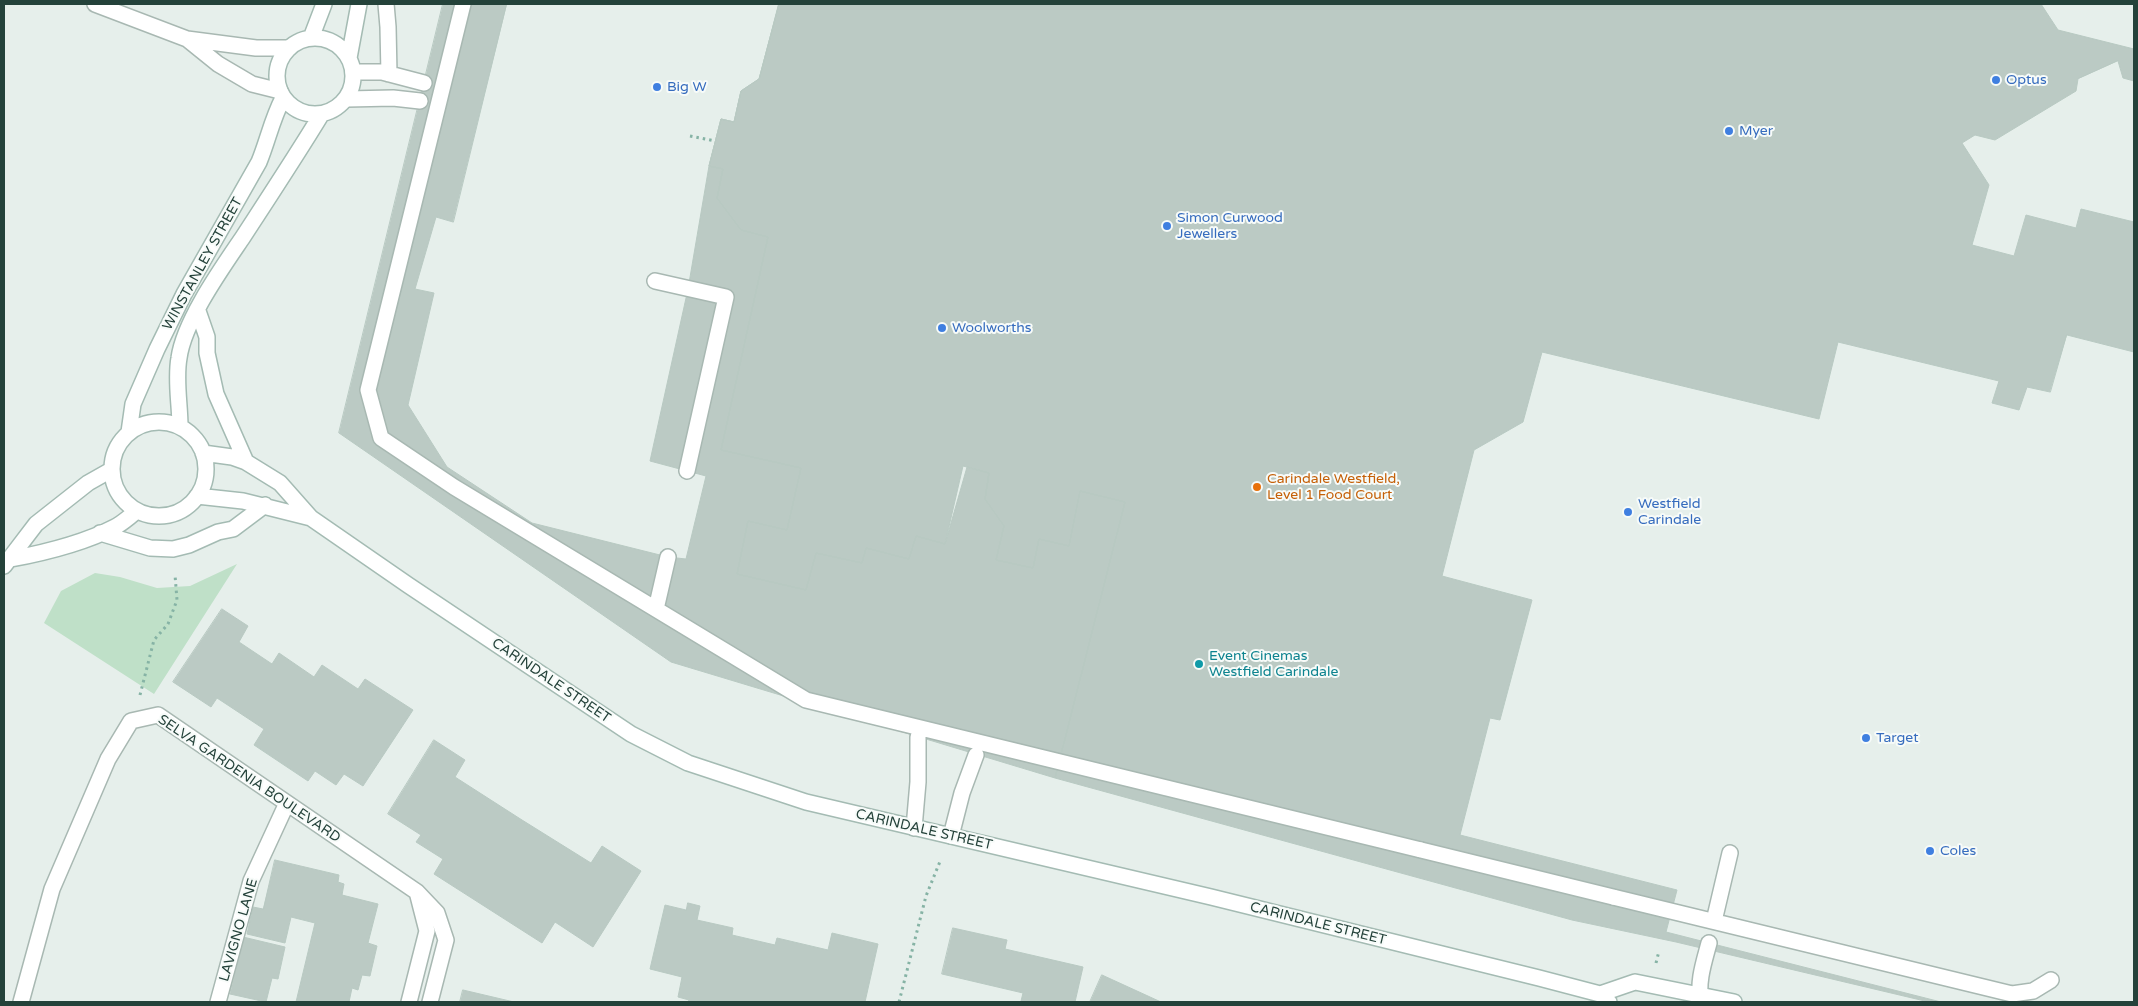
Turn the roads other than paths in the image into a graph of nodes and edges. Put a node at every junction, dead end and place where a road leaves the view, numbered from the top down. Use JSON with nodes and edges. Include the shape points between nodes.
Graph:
{"nodes":[{"id":1,"x":95,"y":4,"type":"edge"},
{"id":2,"x":324,"y":4,"type":"edge"},
{"id":3,"x":359,"y":4,"type":"edge"},
{"id":4,"x":386,"y":4,"type":"edge"},
{"id":5,"x":464,"y":4,"type":"edge"},
{"id":6,"x":311,"y":38,"type":"junction"},
{"id":7,"x":187,"y":39,"type":"junction"},
{"id":8,"x":289,"y":48,"type":"junction"},
{"id":9,"x":351,"y":65,"type":"junction"},
{"id":10,"x":388,"y":74,"type":"junction"},
{"id":11,"x":424,"y":83,"type":"dead end"},
{"id":12,"x":281,"y":95,"type":"junction"},
{"id":13,"x":347,"y":99,"type":"junction"},
{"id":14,"x":420,"y":101,"type":"dead end"},
{"id":15,"x":321,"y":115,"type":"junction"},
{"id":16,"x":655,"y":281,"type":"dead end"},
{"id":17,"x":198,"y":311,"type":"junction"},
{"id":18,"x":180,"y":427,"type":"junction"},
{"id":19,"x":129,"y":432,"type":"junction"},
{"id":20,"x":203,"y":453,"type":"junction"},
{"id":21,"x":246,"y":462,"type":"junction"},
{"id":22,"x":111,"y":470,"type":"junction"},
{"id":23,"x":687,"y":471,"type":"dead end"},
{"id":24,"x":197,"y":496,"type":"junction"},
{"id":25,"x":265,"y":505,"type":"junction"},
{"id":26,"x":137,"y":511,"type":"junction"},
{"id":27,"x":310,"y":518,"type":"junction"},
{"id":28,"x":100,"y":533,"type":"junction"},
{"id":29,"x":668,"y":557,"type":"dead end"},
{"id":30,"x":7,"y":563,"type":"edge"},
{"id":31,"x":656,"y":609,"type":"junction"},
{"id":32,"x":918,"y":737,"type":"dead end"},
{"id":33,"x":976,"y":755,"type":"dead end"},
{"id":34,"x":287,"y":803,"type":"junction"},
{"id":35,"x":914,"y":828,"type":"junction"},
{"id":36,"x":951,"y":836,"type":"junction"},
{"id":37,"x":1730,"y":852,"type":"dead end"},
{"id":38,"x":417,"y":892,"type":"junction"},
{"id":39,"x":1714,"y":921,"type":"junction"},
{"id":40,"x":1709,"y":942,"type":"dead end"},
{"id":41,"x":2052,"y":980,"type":"dead end"},
{"id":42,"x":1604,"y":998,"type":"edge"},
{"id":43,"x":1700,"y":998,"type":"edge"},
{"id":44,"x":21,"y":1002,"type":"edge"},
{"id":45,"x":218,"y":1002,"type":"edge"},
{"id":46,"x":409,"y":1002,"type":"edge"},
{"id":47,"x":430,"y":1002,"type":"edge"},
{"id":48,"x":1734,"y":1002,"type":"edge"}],
"edges":[{"from":1,"to":7,"type":"street"},
{"from":2,"to":6,"type":"street"},
{"from":3,"to":9,"type":"street"},
{"from":4,"to":10,"type":"street"},
{"from":5,"to":31,"type":"street","via":[[368,390],[381,438],[454,487]]},
{"from":6,"to":8,"type":"street"},
{"from":6,"to":9,"type":"street","via":[[329,40],[343,50]]},
{"from":7,"to":8,"type":"street","via":[[256,48]]},
{"from":7,"to":12,"type":"street","via":[[218,64],[248,82]]},
{"from":8,"to":12,"type":"street","via":[[278,68]]},
{"from":9,"to":10,"type":"street"},
{"from":9,"to":13,"type":"street","via":[[351,90]]},
{"from":10,"to":11,"type":"street"},
{"from":12,"to":15,"type":"street","via":[[300,112]]},
{"from":12,"to":19,"type":"street","name":"WINSTANLEY STREET","via":[[266,146],[184,294],[157,350],[133,404]]},
{"from":13,"to":14,"type":"street"},
{"from":13,"to":15,"type":"street","via":[[334,110]]},
{"from":15,"to":17,"type":"street","name":"WINSTANLEY STREET","via":[[216,277]]},
{"from":16,"to":23,"type":"street","via":[[726,297]]},
{"from":17,"to":18,"type":"street","name":"WINSTANLEY STREET","via":[[179,357]]},
{"from":17,"to":21,"type":"street","via":[[207,337],[216,394]]},
{"from":18,"to":19,"type":"street","via":[[154,422]]},
{"from":18,"to":20,"type":"street","via":[[190,433]]},
{"from":19,"to":22,"type":"street","via":[[113,456]]},
{"from":20,"to":21,"type":"street","name":"CARINDALE STREET"},
{"from":20,"to":24,"type":"street","via":[[206,468]]},
{"from":21,"to":27,"type":"street","name":"CARINDALE STREET","via":[[280,483]]},
{"from":22,"to":26,"type":"street","via":[[119,494]]},
{"from":22,"to":30,"type":"street","via":[[88,483],[36,524]]},
{"from":24,"to":25,"type":"street","name":"CARINDALE STREET"},
{"from":24,"to":26,"type":"street","via":[[188,506],[170,514],[150,515]]},
{"from":25,"to":27,"type":"street","name":"CARINDALE STREET"},
{"from":25,"to":28,"type":"street","via":[[233,529],[173,549],[150,548]]},
{"from":26,"to":28,"type":"street"},
{"from":27,"to":35,"type":"street","name":"CARINDALE STREET","via":[[631,734],[688,763],[797,799]]},
{"from":28,"to":30,"type":"street"},
{"from":29,"to":31,"type":"street"},
{"from":31,"to":39,"type":"street","bridge":true,"via":[[806,700]]},
{"from":32,"to":35,"type":"street"},
{"from":33,"to":36,"type":"street"},
{"from":34,"to":38,"type":"street","name":"SELVA GARDENIA BOULEVARD"},
{"from":34,"to":44,"type":"street","name":"SELVA GARDENIA BOULEVARD","via":[[158,715],[131,721],[108,759],[52,889]]},
{"from":34,"to":45,"type":"street","name":"LAVIGNO LANE","via":[[251,882]]},
{"from":35,"to":36,"type":"street","name":"CARINDALE STREET"},
{"from":36,"to":42,"type":"street","name":"CARINDALE STREET"},
{"from":37,"to":39,"type":"street"},
{"from":38,"to":46,"type":"street","via":[[427,931]]},
{"from":38,"to":47,"type":"street","name":"SELVA GARDENIA BOULEVARD","via":[[438,913],[446,940]]},
{"from":39,"to":41,"type":"street","via":[[2012,994],[2033,991]]},
{"from":40,"to":43,"type":"street"},
{"from":42,"to":43,"type":"street","name":"CARINDALE STREET","via":[[1635,982]]},
{"from":43,"to":48,"type":"street","name":"CARINDALE STREET"}]}
